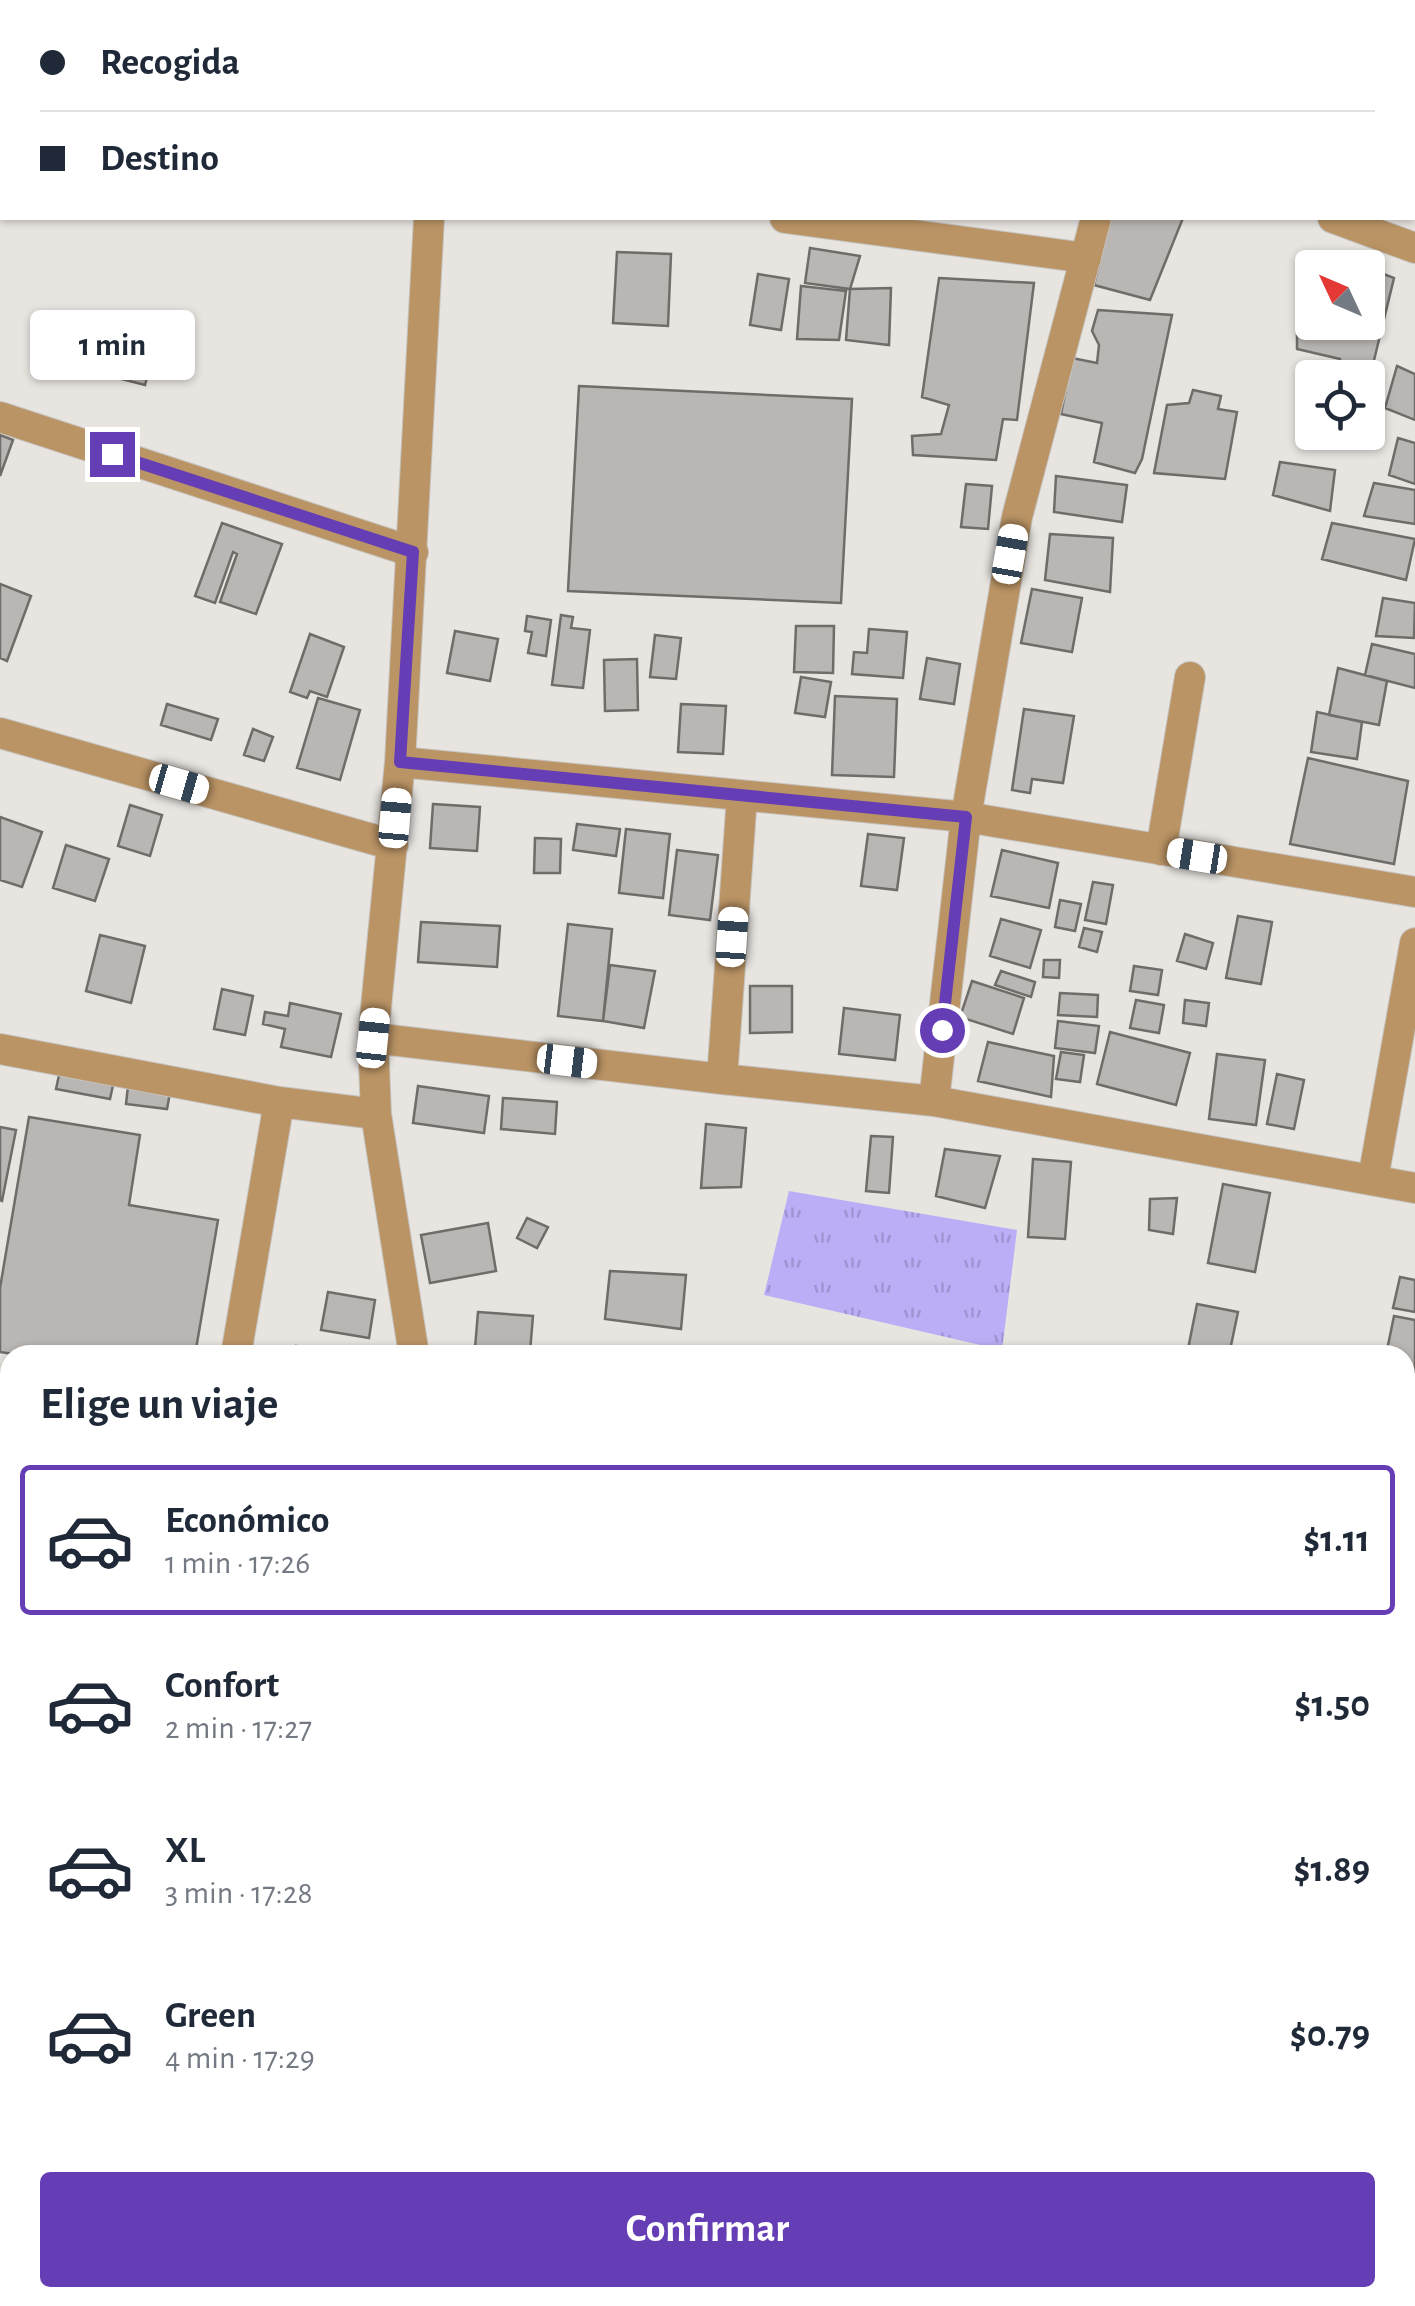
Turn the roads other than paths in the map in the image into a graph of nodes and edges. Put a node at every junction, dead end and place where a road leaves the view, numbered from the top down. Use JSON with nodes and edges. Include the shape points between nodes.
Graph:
{"nodes":[{"id":1,"x":429,"y":220,"type":"edge"},
{"id":2,"x":801,"y":220,"type":"edge"},
{"id":3,"x":1096,"y":220,"type":"edge"},
{"id":4,"x":1338,"y":220,"type":"edge"},
{"id":5,"x":1415,"y":248,"type":"edge"},
{"id":6,"x":1086,"y":258,"type":"junction"},
{"id":7,"x":0,"y":417,"type":"edge"},
{"id":8,"x":413,"y":552,"type":"junction"},
{"id":9,"x":1190,"y":677,"type":"dead end"},
{"id":10,"x":0,"y":734,"type":"edge"},
{"id":11,"x":400,"y":762,"type":"junction"},
{"id":12,"x":742,"y":796,"type":"junction"},
{"id":13,"x":966,"y":817,"type":"junction"},
{"id":14,"x":393,"y":845,"type":"junction"},
{"id":15,"x":1161,"y":850,"type":"junction"},
{"id":16,"x":1415,"y":892,"type":"edge"},
{"id":17,"x":1415,"y":943,"type":"edge"},
{"id":18,"x":373,"y":1038,"type":"junction"},
{"id":19,"x":0,"y":1049,"type":"edge"},
{"id":20,"x":722,"y":1079,"type":"junction"},
{"id":21,"x":934,"y":1101,"type":"junction"},
{"id":22,"x":279,"y":1102,"type":"junction"},
{"id":23,"x":376,"y":1114,"type":"junction"},
{"id":24,"x":1373,"y":1179,"type":"junction"},
{"id":25,"x":1415,"y":1188,"type":"edge"},
{"id":26,"x":238,"y":1345,"type":"edge"},
{"id":27,"x":412,"y":1345,"type":"edge"}],
"edges":[{"from":1,"to":8,"type":"street"},
{"from":2,"to":6,"type":"street"},
{"from":3,"to":6,"type":"street"},
{"from":4,"to":5,"type":"street"},
{"from":6,"to":13,"type":"street","via":[[1017,516]]},
{"from":7,"to":8,"type":"street"},
{"from":8,"to":11,"type":"street"},
{"from":9,"to":15,"type":"street"},
{"from":10,"to":14,"type":"street"},
{"from":11,"to":12,"type":"street"},
{"from":11,"to":14,"type":"street"},
{"from":12,"to":13,"type":"street"},
{"from":12,"to":20,"type":"street"},
{"from":13,"to":15,"type":"street"},
{"from":13,"to":21,"type":"street"},
{"from":14,"to":18,"type":"street"},
{"from":15,"to":16,"type":"street"},
{"from":17,"to":24,"type":"street"},
{"from":18,"to":20,"type":"street"},
{"from":18,"to":23,"type":"street"},
{"from":19,"to":22,"type":"street"},
{"from":20,"to":21,"type":"street"},
{"from":21,"to":24,"type":"street"},
{"from":22,"to":23,"type":"street"},
{"from":22,"to":26,"type":"street"},
{"from":23,"to":27,"type":"street"},
{"from":24,"to":25,"type":"street"}]}
